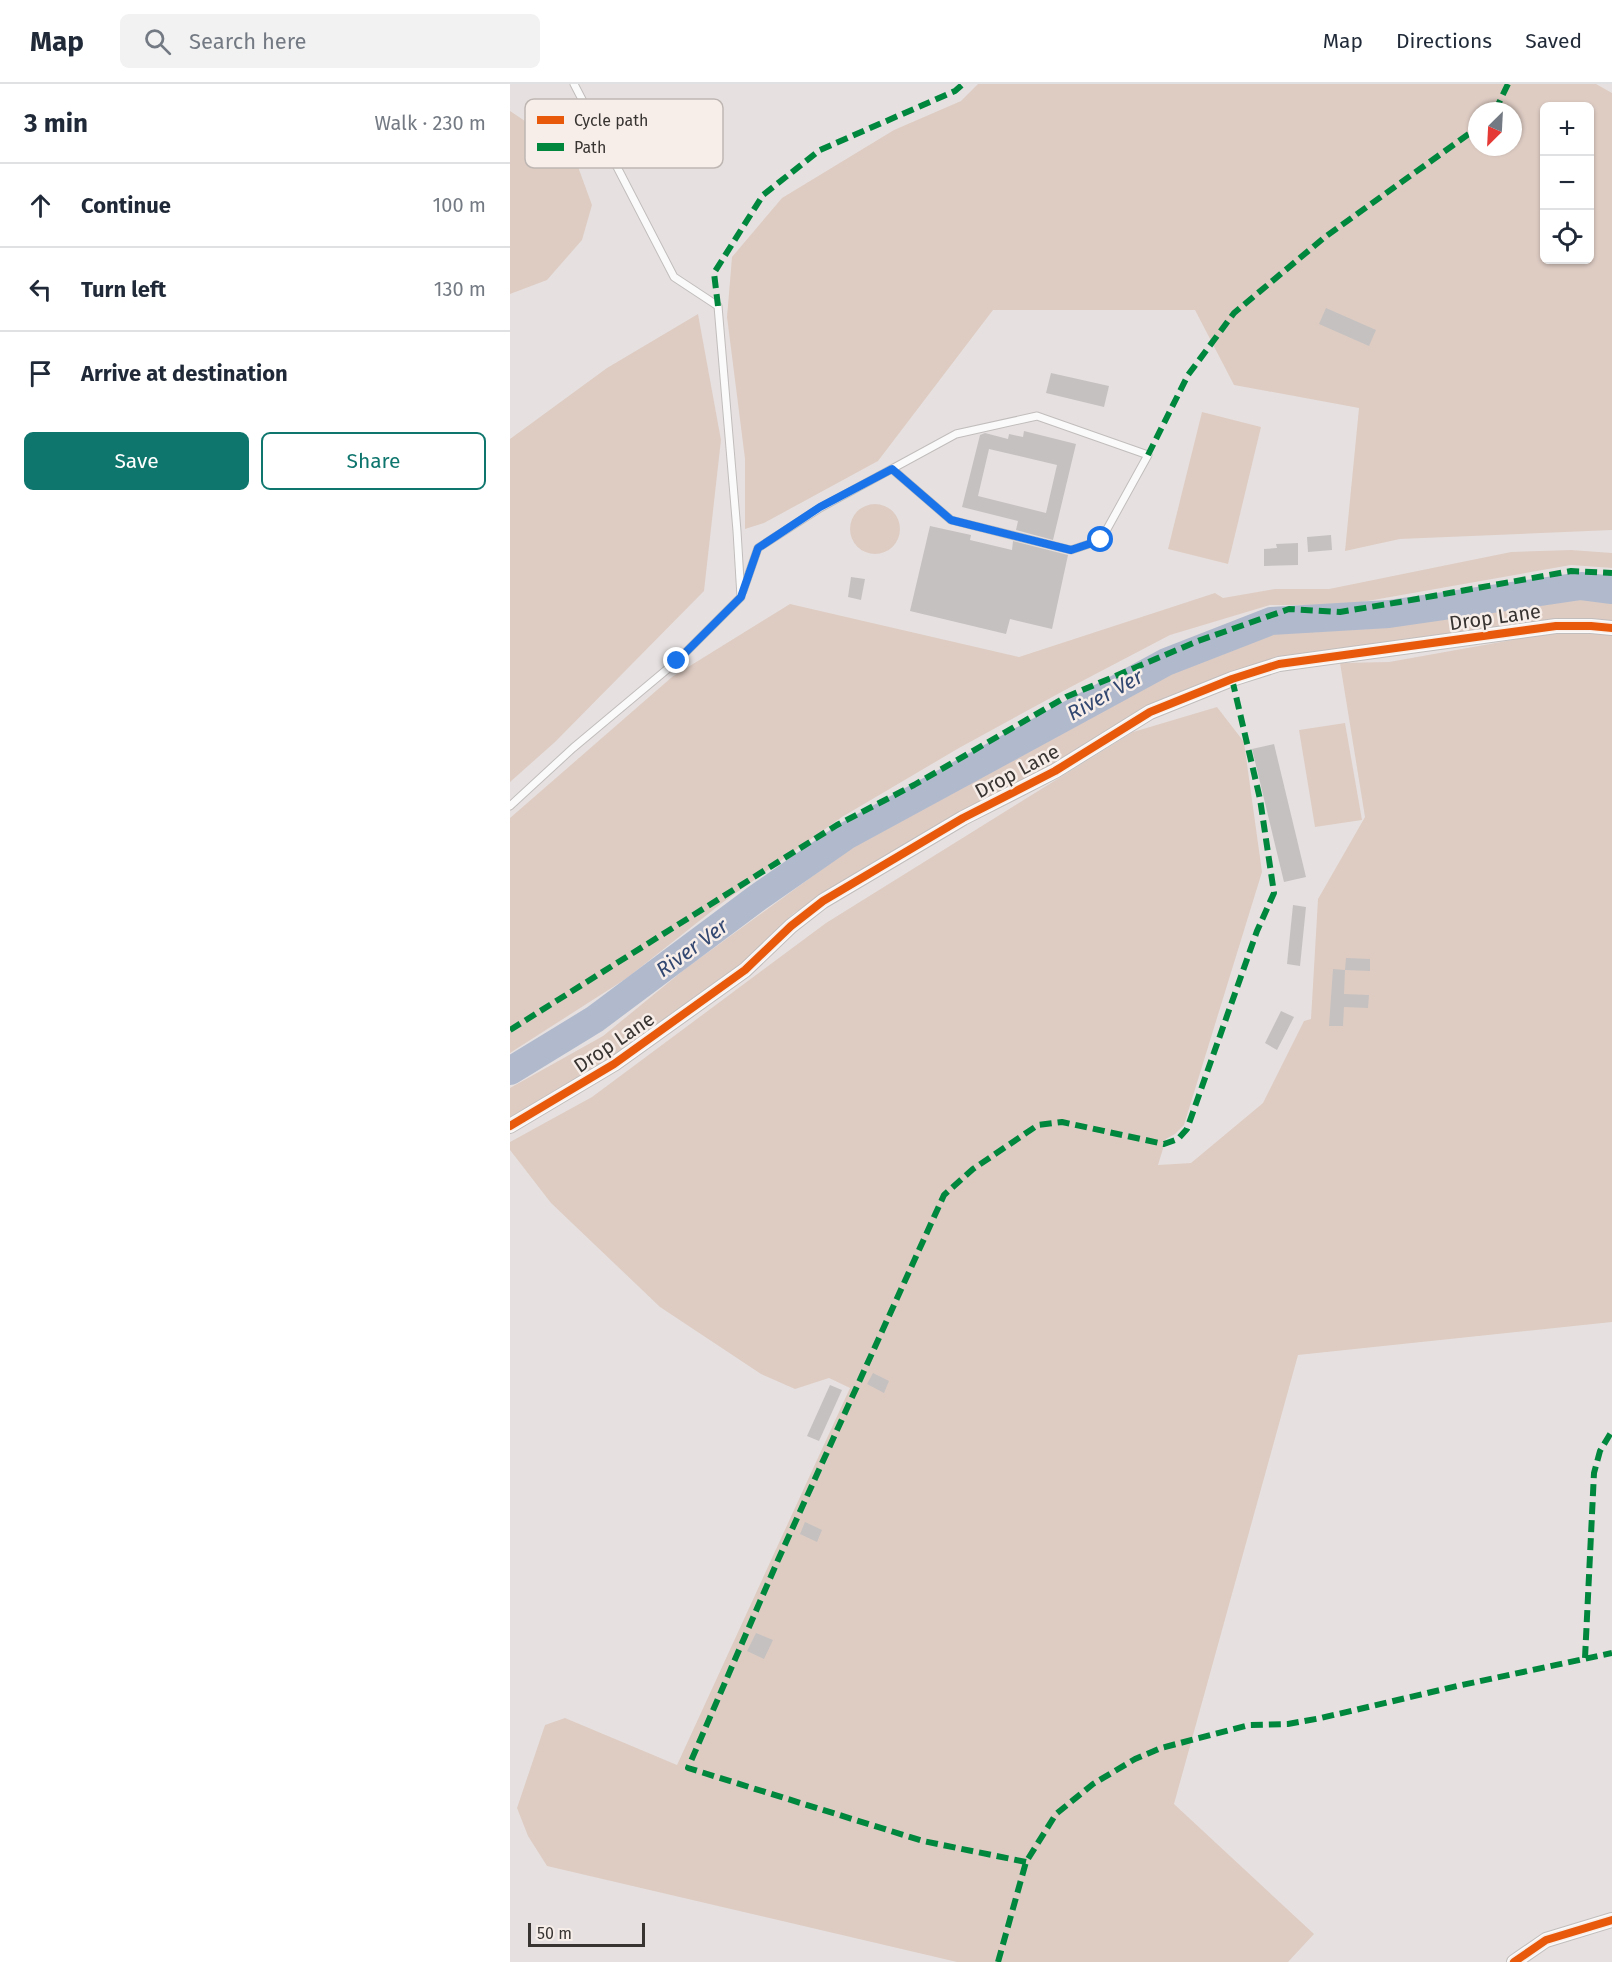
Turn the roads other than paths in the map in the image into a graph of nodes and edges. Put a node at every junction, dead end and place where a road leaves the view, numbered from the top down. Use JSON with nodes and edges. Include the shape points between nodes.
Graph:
{"nodes":[{"id":1,"x":574,"y":84,"type":"edge"},
{"id":2,"x":582,"y":99,"type":"edge"},
{"id":3,"x":618,"y":168,"type":"edge"},
{"id":4,"x":892,"y":469,"type":"junction"},
{"id":5,"x":741,"y":597,"type":"junction"},
{"id":6,"x":1612,"y":628,"type":"edge"},
{"id":7,"x":510,"y":806,"type":"edge"},
{"id":8,"x":510,"y":1126,"type":"edge"},
{"id":9,"x":1612,"y":1920,"type":"edge"},
{"id":10,"x":1514,"y":1962,"type":"edge"}],
"edges":[{"from":1,"to":2,"type":"lane"},
{"from":3,"to":5,"type":"lane","via":[[674,277],[717,306]]},
{"from":4,"to":4,"type":"lane","via":[[956,434],[1037,416],[1148,455],[1101,540],[1071,550],[951,520]]},
{"from":4,"to":5,"type":"lane","via":[[820,507],[758,548]]},
{"from":5,"to":7,"type":"lane","via":[[677,661]]},
{"from":6,"to":8,"type":"street","name":"Drop Lane","via":[[1557,626],[1279,664],[1150,712],[1055,771],[963,818],[823,901],[745,970],[614,1064]]},
{"from":9,"to":10,"type":"street","via":[[1546,1940]]}]}
